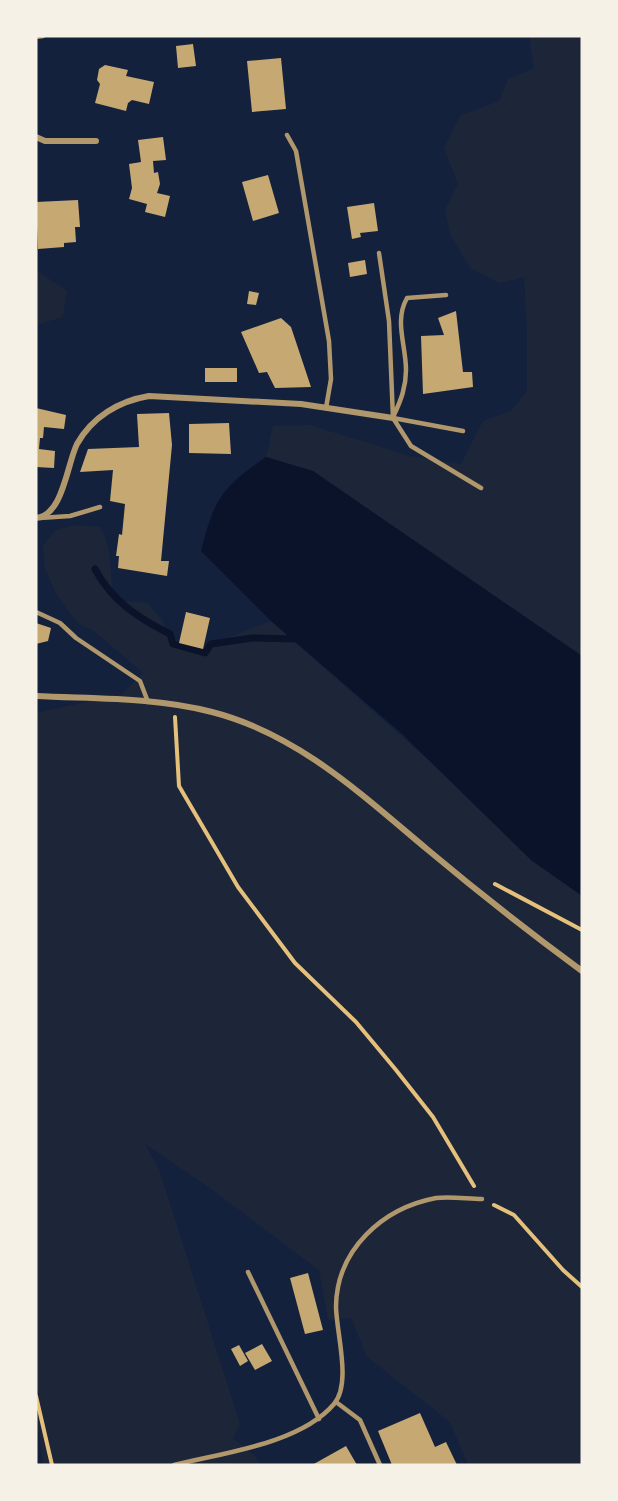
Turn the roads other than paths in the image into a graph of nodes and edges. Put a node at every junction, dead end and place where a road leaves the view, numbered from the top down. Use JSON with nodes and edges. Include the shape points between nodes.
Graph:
{"nodes":[{"id":1,"x":43,"y":36,"type":"edge"},
{"id":2,"x":36,"y":37,"type":"edge"},
{"id":3,"x":287,"y":135,"type":"dead end"},
{"id":4,"x":36,"y":137,"type":"edge"},
{"id":5,"x":96,"y":141,"type":"dead end"},
{"id":6,"x":379,"y":252,"type":"dead end"},
{"id":7,"x":446,"y":295,"type":"dead end"},
{"id":8,"x":326,"y":408,"type":"junction"},
{"id":9,"x":393,"y":418,"type":"junction"},
{"id":10,"x":463,"y":431,"type":"dead end"},
{"id":11,"x":481,"y":488,"type":"dead end"},
{"id":12,"x":100,"y":507,"type":"dead end"},
{"id":13,"x":38,"y":518,"type":"edge"},
{"id":14,"x":36,"y":612,"type":"edge"},
{"id":15,"x":36,"y":696,"type":"edge"},
{"id":16,"x":148,"y":702,"type":"junction"},
{"id":17,"x":582,"y":970,"type":"edge"},
{"id":18,"x":482,"y":1199,"type":"road end"},
{"id":19,"x":248,"y":1272,"type":"dead end"},
{"id":20,"x":336,"y":1402,"type":"junction"},
{"id":21,"x":319,"y":1419,"type":"junction"},
{"id":22,"x":174,"y":1465,"type":"edge"},
{"id":23,"x":380,"y":1465,"type":"edge"}],
"edges":[{"from":1,"to":2,"type":"lane"},
{"from":3,"to":8,"type":"lane","via":[[296,151],[329,341],[331,379]]},
{"from":4,"to":5,"type":"street","via":[[45,141]]},
{"from":6,"to":9,"type":"lane","via":[[389,321]]},
{"from":7,"to":9,"type":"lane","via":[[407,298],[399,311],[406,369],[404,395]]},
{"from":8,"to":9,"type":"street"},
{"from":8,"to":13,"type":"street","via":[[149,396],[123,403],[90,426],[77,445],[57,502]]},
{"from":9,"to":10,"type":"lane"},
{"from":9,"to":11,"type":"lane","via":[[411,446]]},
{"from":12,"to":13,"type":"lane","via":[[70,516]]},
{"from":14,"to":16,"type":"lane","via":[[60,622],[76,638],[140,681]]},
{"from":15,"to":16,"type":"street"},
{"from":16,"to":17,"type":"street","via":[[214,712],[252,725],[305,751],[510,918]]},
{"from":18,"to":20,"type":"lane","via":[[438,1198],[396,1210],[361,1238],[341,1275],[336,1305],[342,1378]]},
{"from":19,"to":21,"type":"lane"},
{"from":20,"to":21,"type":"lane"},
{"from":20,"to":23,"type":"lane","via":[[360,1420]]},
{"from":21,"to":22,"type":"lane","via":[[286,1435]]}]}
